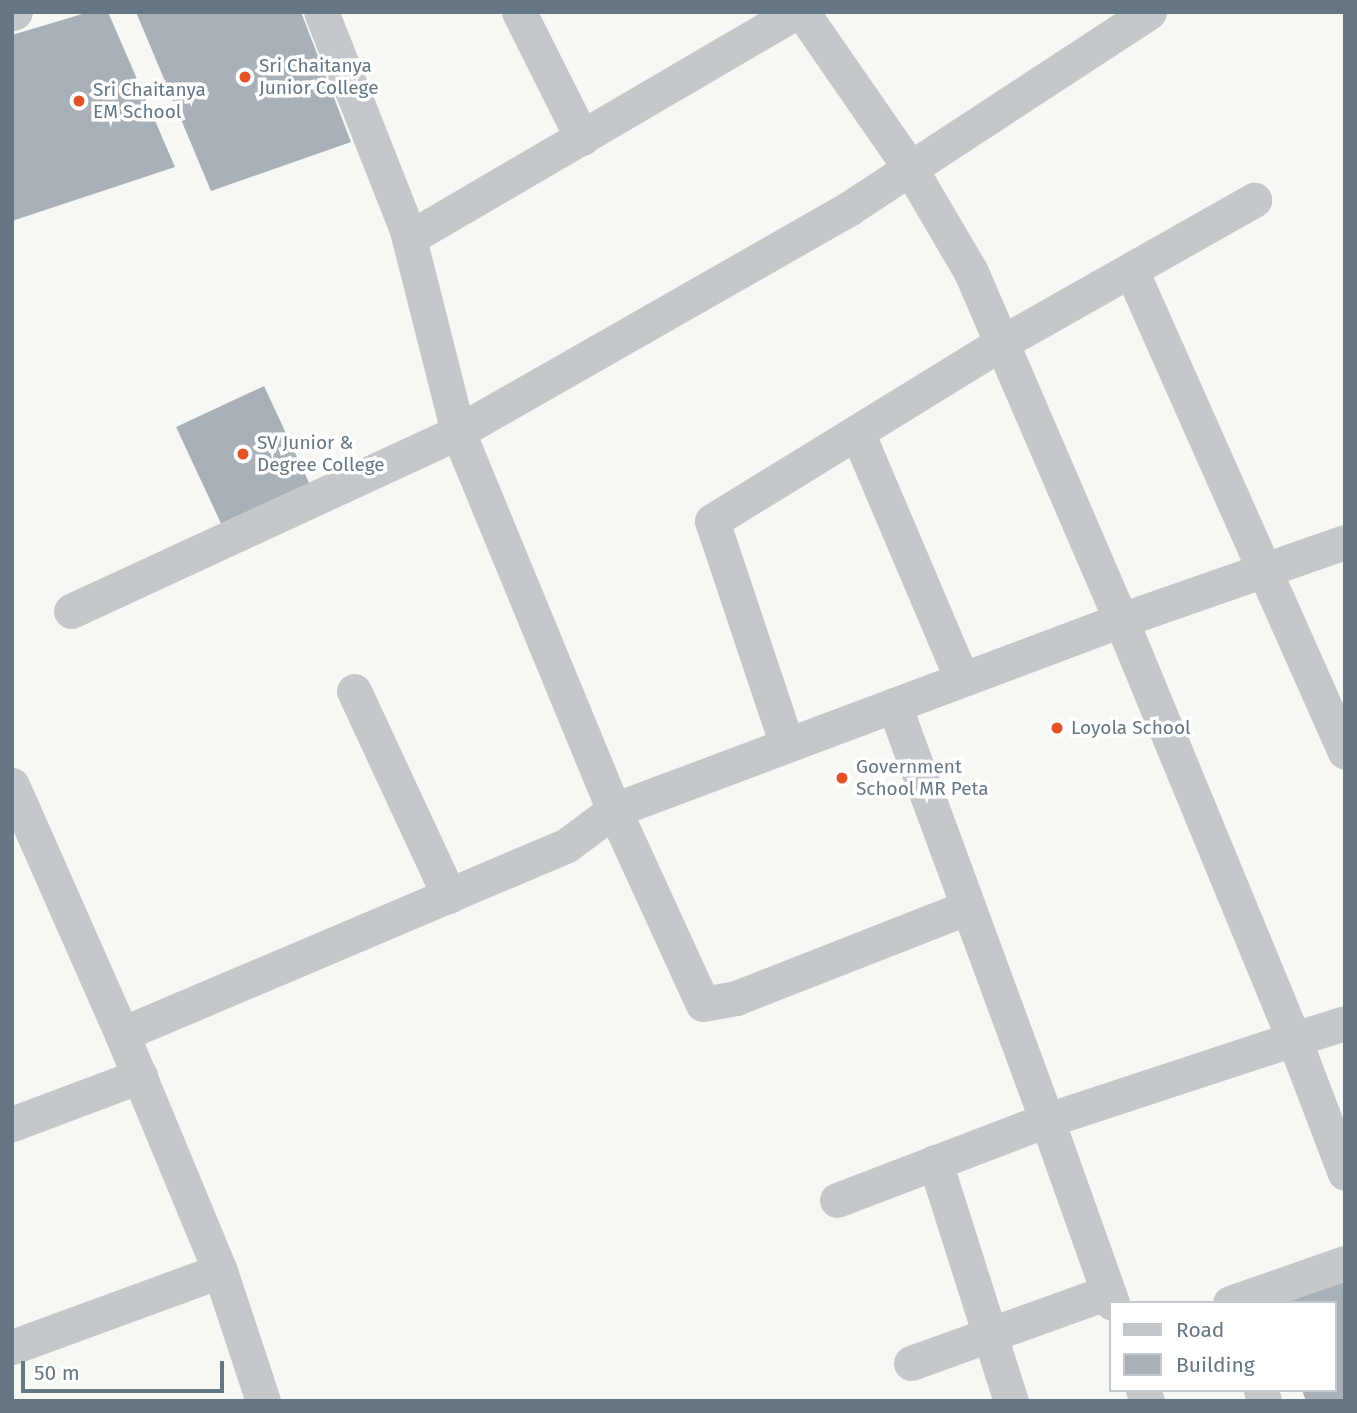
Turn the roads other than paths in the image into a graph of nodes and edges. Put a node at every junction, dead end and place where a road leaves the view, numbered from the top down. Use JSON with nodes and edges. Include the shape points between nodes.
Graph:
{"nodes":[{"id":1,"x":321,"y":12,"type":"edge"},
{"id":2,"x":519,"y":12,"type":"edge"},
{"id":3,"x":796,"y":12,"type":"edge"},
{"id":4,"x":802,"y":12,"type":"edge"},
{"id":5,"x":1149,"y":12,"type":"edge"},
{"id":6,"x":582,"y":138,"type":"junction"},
{"id":7,"x":910,"y":168,"type":"junction"},
{"id":8,"x":1255,"y":200,"type":"dead end"},
{"id":9,"x":409,"y":238,"type":"junction"},
{"id":10,"x":1130,"y":270,"type":"junction"},
{"id":11,"x":1001,"y":343,"type":"junction"},
{"id":12,"x":458,"y":432,"type":"junction"},
{"id":13,"x":857,"y":432,"type":"junction"},
{"id":14,"x":1345,"y":542,"type":"edge"},
{"id":15,"x":1267,"y":569,"type":"junction"},
{"id":16,"x":71,"y":611,"type":"dead end"},
{"id":17,"x":1121,"y":620,"type":"junction"},
{"id":18,"x":962,"y":679,"type":"junction"},
{"id":19,"x":355,"y":691,"type":"dead end"},
{"id":20,"x":894,"y":705,"type":"junction"},
{"id":21,"x":787,"y":745,"type":"junction"},
{"id":22,"x":1345,"y":752,"type":"edge"},
{"id":23,"x":12,"y":785,"type":"edge"},
{"id":24,"x":614,"y":810,"type":"junction"},
{"id":25,"x":27,"y":855,"type":"edge"},
{"id":26,"x":449,"y":895,"type":"junction"},
{"id":27,"x":968,"y":907,"type":"junction"},
{"id":28,"x":1345,"y":1023,"type":"edge"},
{"id":29,"x":122,"y":1034,"type":"junction"},
{"id":30,"x":1294,"y":1039,"type":"junction"},
{"id":31,"x":140,"y":1076,"type":"junction"},
{"id":32,"x":1047,"y":1120,"type":"junction"},
{"id":33,"x":12,"y":1124,"type":"edge"},
{"id":34,"x":935,"y":1162,"type":"junction"},
{"id":35,"x":1345,"y":1173,"type":"edge"},
{"id":36,"x":836,"y":1199,"type":"dead end"},
{"id":37,"x":1345,"y":1263,"type":"edge"},
{"id":38,"x":220,"y":1271,"type":"junction"},
{"id":39,"x":1110,"y":1297,"type":"edge"},
{"id":40,"x":1236,"y":1301,"type":"edge"},
{"id":41,"x":989,"y":1335,"type":"junction"},
{"id":42,"x":12,"y":1347,"type":"edge"},
{"id":43,"x":911,"y":1363,"type":"dead end"},
{"id":44,"x":262,"y":1401,"type":"edge"},
{"id":45,"x":1011,"y":1401,"type":"edge"}],
"edges":[{"from":1,"to":9,"type":"street"},
{"from":2,"to":6,"type":"street"},
{"from":3,"to":6,"type":"street"},
{"from":4,"to":7,"type":"street"},
{"from":5,"to":7,"type":"street"},
{"from":6,"to":9,"type":"street"},
{"from":7,"to":11,"type":"street","via":[[971,272]]},
{"from":7,"to":12,"type":"street"},
{"from":8,"to":10,"type":"street"},
{"from":9,"to":12,"type":"street"},
{"from":10,"to":11,"type":"street"},
{"from":10,"to":15,"type":"street"},
{"from":11,"to":13,"type":"street"},
{"from":11,"to":17,"type":"street"},
{"from":12,"to":16,"type":"street"},
{"from":12,"to":24,"type":"street"},
{"from":13,"to":18,"type":"street"},
{"from":13,"to":21,"type":"street","via":[[712,521]]},
{"from":14,"to":15,"type":"street"},
{"from":15,"to":17,"type":"street"},
{"from":15,"to":22,"type":"street"},
{"from":17,"to":18,"type":"street"},
{"from":17,"to":30,"type":"street"},
{"from":18,"to":20,"type":"street"},
{"from":19,"to":26,"type":"street"},
{"from":20,"to":21,"type":"street"},
{"from":20,"to":27,"type":"street"},
{"from":21,"to":24,"type":"street"},
{"from":23,"to":25,"type":"street"},
{"from":24,"to":26,"type":"street","via":[[567,845]]},
{"from":24,"to":27,"type":"street","via":[[703,1004],[736,998]]},
{"from":25,"to":29,"type":"street"},
{"from":26,"to":29,"type":"street"},
{"from":27,"to":32,"type":"street"},
{"from":28,"to":30,"type":"street"},
{"from":29,"to":31,"type":"street"},
{"from":30,"to":32,"type":"street"},
{"from":30,"to":35,"type":"street"},
{"from":31,"to":33,"type":"street"},
{"from":31,"to":38,"type":"street"},
{"from":32,"to":34,"type":"street"},
{"from":32,"to":39,"type":"street"},
{"from":34,"to":36,"type":"street"},
{"from":34,"to":41,"type":"street"},
{"from":37,"to":40,"type":"street"},
{"from":38,"to":42,"type":"street"},
{"from":38,"to":44,"type":"street"},
{"from":39,"to":41,"type":"street"},
{"from":41,"to":43,"type":"street"},
{"from":41,"to":45,"type":"street"}]}
